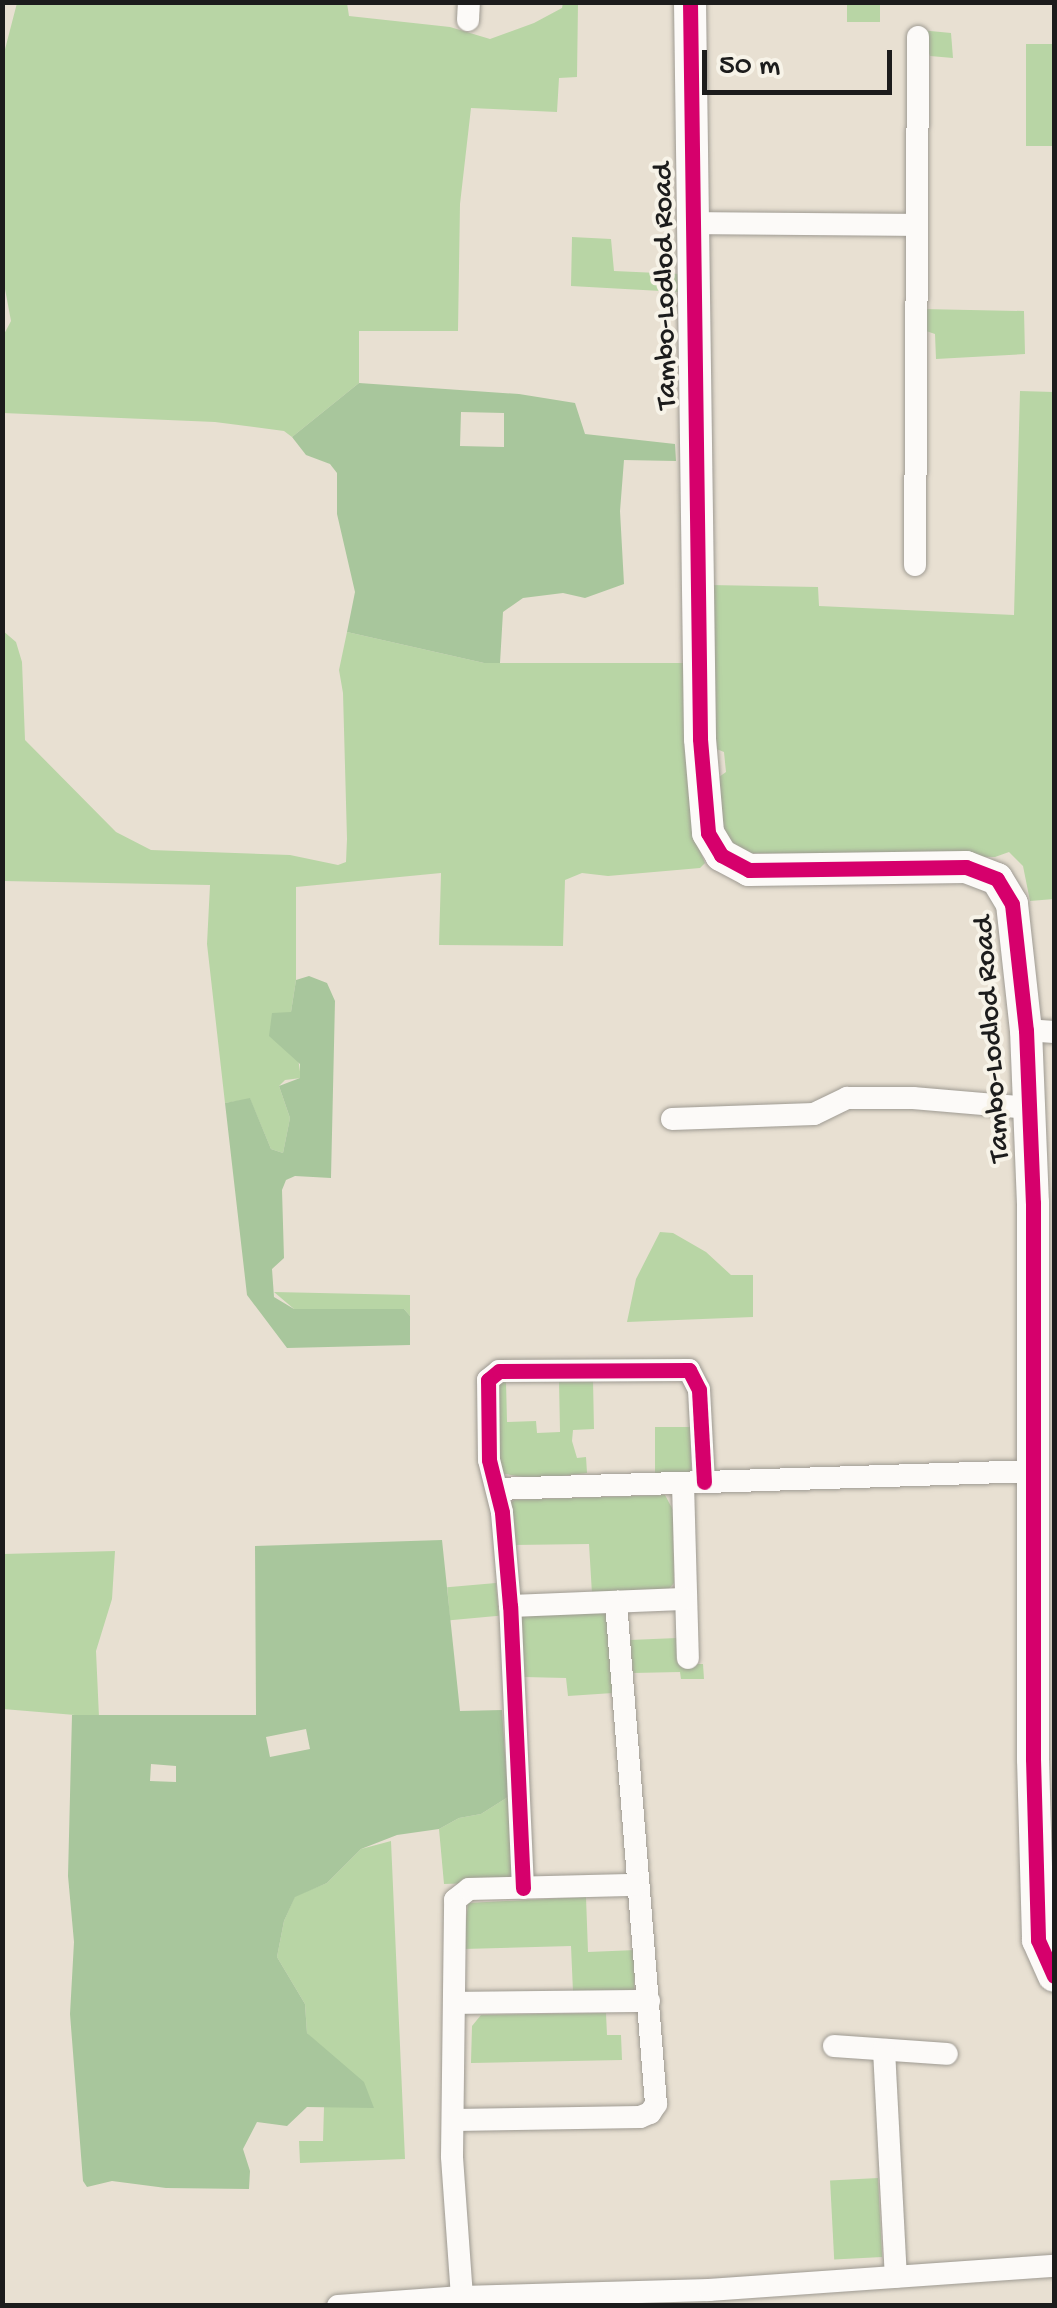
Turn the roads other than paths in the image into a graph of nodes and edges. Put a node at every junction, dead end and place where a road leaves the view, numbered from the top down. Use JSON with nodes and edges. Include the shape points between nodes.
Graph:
{"nodes":[{"id":1,"x":690,"y":2,"type":"edge"},
{"id":2,"x":918,"y":38,"type":"dead end"},
{"id":3,"x":694,"y":223,"type":"junction"},
{"id":4,"x":914,"y":225,"type":"junction"},
{"id":5,"x":915,"y":565,"type":"dead end"},
{"id":6,"x":1040,"y":1031,"type":"edge"},
{"id":7,"x":1030,"y":1108,"type":"junction"},
{"id":8,"x":672,"y":1118,"type":"dead end"},
{"id":9,"x":1035,"y":1471,"type":"junction"},
{"id":10,"x":694,"y":1483,"type":"junction"},
{"id":11,"x":496,"y":1489,"type":"junction"},
{"id":12,"x":684,"y":1599,"type":"junction"},
{"id":13,"x":616,"y":1602,"type":"junction"},
{"id":14,"x":510,"y":1606,"type":"junction"},
{"id":15,"x":688,"y":1658,"type":"dead end"},
{"id":16,"x":638,"y":1885,"type":"junction"},
{"id":17,"x":524,"y":1888,"type":"junction"},
{"id":18,"x":1054,"y":1976,"type":"edge"},
{"id":19,"x":650,"y":2001,"type":"junction"},
{"id":20,"x":457,"y":2003,"type":"junction"},
{"id":21,"x":834,"y":2046,"type":"dead end"},
{"id":22,"x":884,"y":2050,"type":"junction"},
{"id":23,"x":947,"y":2054,"type":"dead end"},
{"id":24,"x":454,"y":2120,"type":"junction"},
{"id":25,"x":1054,"y":2266,"type":"edge"},
{"id":26,"x":896,"y":2277,"type":"junction"},
{"id":27,"x":462,"y":2297,"type":"junction"},
{"id":28,"x":338,"y":2306,"type":"edge"}],
"edges":[{"from":1,"to":3,"type":"street","name":"Tambo-Lodlod Road"},
{"from":2,"to":4,"type":"street"},
{"from":3,"to":4,"type":"street"},
{"from":3,"to":6,"type":"street","name":"Tambo-Lodlod Road","via":[[702,796],[708,833],[725,868],[958,867],[997,879],[1012,904]]},
{"from":4,"to":5,"type":"street"},
{"from":6,"to":7,"type":"street","name":"Tambo-Lodlod Road"},
{"from":7,"to":8,"type":"street","via":[[847,1098],[814,1114]]},
{"from":7,"to":9,"type":"street","name":"Tambo-Lodlod Road"},
{"from":9,"to":10,"type":"street"},
{"from":9,"to":18,"type":"street","name":"Tambo-Lodlod Road","via":[[1038,1940]]},
{"from":10,"to":11,"type":"street"},
{"from":10,"to":11,"type":"street","via":[[700,1390],[688,1370],[499,1371],[486,1385],[488,1460]]},
{"from":10,"to":12,"type":"street"},
{"from":11,"to":14,"type":"street"},
{"from":12,"to":13,"type":"street"},
{"from":12,"to":15,"type":"street"},
{"from":13,"to":14,"type":"street"},
{"from":13,"to":16,"type":"street"},
{"from":14,"to":17,"type":"street"},
{"from":16,"to":17,"type":"street"},
{"from":16,"to":19,"type":"street"},
{"from":17,"to":20,"type":"street","via":[[458,1895]]},
{"from":19,"to":20,"type":"street"},
{"from":19,"to":24,"type":"street","via":[[657,2098],[650,2113]]},
{"from":20,"to":24,"type":"street"},
{"from":21,"to":22,"type":"street"},
{"from":22,"to":23,"type":"street"},
{"from":22,"to":26,"type":"street"},
{"from":24,"to":27,"type":"street"},
{"from":25,"to":26,"type":"street"},
{"from":26,"to":27,"type":"street"},
{"from":27,"to":28,"type":"street"}]}
